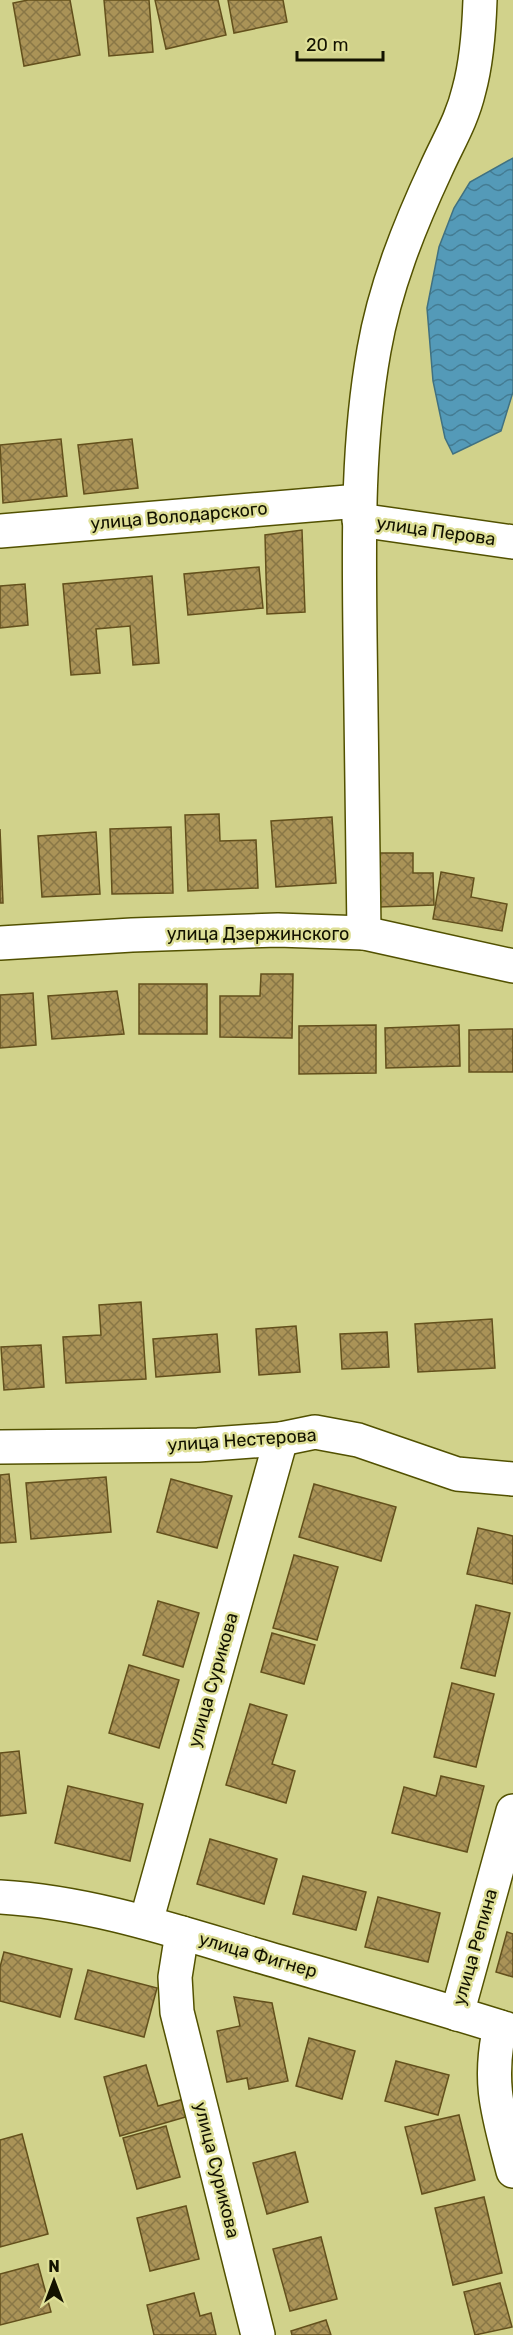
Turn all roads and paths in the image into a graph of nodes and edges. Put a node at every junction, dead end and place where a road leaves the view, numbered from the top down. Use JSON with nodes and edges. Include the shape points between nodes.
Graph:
{"nodes":[{"id":1,"x":480,"y":0,"type":"edge"},
{"id":2,"x":359,"y":511,"type":"junction"},
{"id":3,"x":0,"y":531,"type":"edge"},
{"id":4,"x":513,"y":542,"type":"edge"},
{"id":5,"x":364,"y":933,"type":"junction"},
{"id":6,"x":0,"y":944,"type":"edge"},
{"id":7,"x":513,"y":966,"type":"edge"},
{"id":8,"x":281,"y":1439,"type":"junction"},
{"id":9,"x":0,"y":1447,"type":"edge"},
{"id":10,"x":513,"y":1479,"type":"edge"},
{"id":11,"x":513,"y":1811,"type":"edge"},
{"id":12,"x":0,"y":1897,"type":"edge"},
{"id":13,"x":146,"y":1922,"type":"junction"},
{"id":14,"x":182,"y":1933,"type":"junction"},
{"id":15,"x":457,"y":2014,"type":"junction"},
{"id":16,"x":507,"y":2029,"type":"edge"},
{"id":17,"x":513,"y":2171,"type":"edge"},
{"id":18,"x":258,"y":2335,"type":"edge"}],
"edges":[{"from":1,"to":2,"type":"street","via":[[469,90],[456,133],[436,168],[388,290],[365,416]]},
{"from":2,"to":3,"type":"street","name":"улица Володарского"},
{"from":2,"to":4,"type":"street","name":"улица Перова"},
{"from":2,"to":5,"type":"street"},
{"from":5,"to":6,"type":"street","name":"улица Дзержинского","via":[[278,930]]},
{"from":5,"to":7,"type":"street","name":"улица Дзержинского"},
{"from":8,"to":9,"type":"street","name":"улица Нестерова","via":[[198,1445]]},
{"from":8,"to":10,"type":"street","name":"улица Нестерова","via":[[315,1432],[334,1435],[457,1474]]},
{"from":8,"to":13,"type":"street","name":"улица Сурикова"},
{"from":11,"to":15,"type":"street","name":"улица Репина"},
{"from":12,"to":13,"type":"street","name":"улица Фигнер","via":[[65,1904]]},
{"from":13,"to":14,"type":"street","name":"улица Фигнер"},
{"from":14,"to":15,"type":"street","name":"улица Фигнер"},
{"from":14,"to":18,"type":"street","name":"улица Сурикова","via":[[175,1977],[177,2012]]},
{"from":15,"to":16,"type":"street","name":"улица Фигнер"},
{"from":16,"to":17,"type":"street","via":[[494,2054],[493,2076],[496,2107]]}]}
